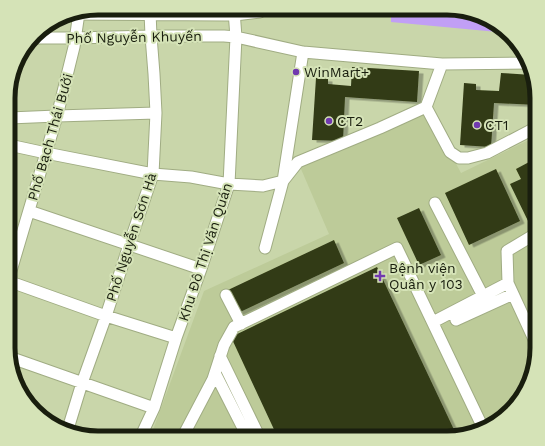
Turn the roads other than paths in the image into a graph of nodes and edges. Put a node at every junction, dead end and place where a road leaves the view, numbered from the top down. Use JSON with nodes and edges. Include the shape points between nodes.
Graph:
{"nodes":[{"id":1,"x":150,"y":15,"type":"edge"},
{"id":2,"x":235,"y":15,"type":"edge"},
{"id":3,"x":75,"y":18,"type":"edge"},
{"id":4,"x":151,"y":36,"type":"junction"},
{"id":5,"x":236,"y":37,"type":"junction"},
{"id":6,"x":40,"y":38,"type":"edge"},
{"id":7,"x":76,"y":38,"type":"junction"},
{"id":8,"x":303,"y":52,"type":"junction"},
{"id":9,"x":522,"y":63,"type":"edge"},
{"id":10,"x":442,"y":64,"type":"junction"},
{"id":11,"x":426,"y":106,"type":"junction"},
{"id":12,"x":156,"y":113,"type":"junction"},
{"id":13,"x":57,"y":116,"type":"junction"},
{"id":14,"x":15,"y":118,"type":"edge"},
{"id":15,"x":530,"y":131,"type":"edge"},
{"id":16,"x":15,"y":146,"type":"edge"},
{"id":17,"x":46,"y":153,"type":"junction"},
{"id":18,"x":153,"y":174,"type":"junction"},
{"id":19,"x":283,"y":181,"type":"junction"},
{"id":20,"x":229,"y":184,"type":"junction"},
{"id":21,"x":435,"y":203,"type":"dead end"},
{"id":22,"x":29,"y":211,"type":"junction"},
{"id":23,"x":530,"y":237,"type":"edge"},
{"id":24,"x":129,"y":245,"type":"junction"},
{"id":25,"x":265,"y":248,"type":"dead end"},
{"id":26,"x":15,"y":258,"type":"edge"},
{"id":27,"x":201,"y":269,"type":"junction"},
{"id":28,"x":508,"y":282,"type":"junction"},
{"id":29,"x":15,"y":284,"type":"edge"},
{"id":30,"x":513,"y":294,"type":"junction"},
{"id":31,"x":226,"y":295,"type":"dead end"},
{"id":32,"x":483,"y":296,"type":"junction"},
{"id":33,"x":106,"y":316,"type":"junction"},
{"id":34,"x":456,"y":320,"type":"dead end"},
{"id":35,"x":530,"y":320,"type":"edge"},
{"id":36,"x":433,"y":322,"type":"junction"},
{"id":37,"x":526,"y":322,"type":"junction"},
{"id":38,"x":241,"y":324,"type":"junction"},
{"id":39,"x":530,"y":331,"type":"edge"},
{"id":40,"x":176,"y":338,"type":"junction"},
{"id":41,"x":220,"y":356,"type":"junction"},
{"id":42,"x":16,"y":360,"type":"edge"},
{"id":43,"x":215,"y":373,"type":"junction"},
{"id":44,"x":82,"y":383,"type":"junction"},
{"id":45,"x":154,"y":408,"type":"junction"},
{"id":46,"x":481,"y":424,"type":"edge"},
{"id":47,"x":69,"y":426,"type":"edge"},
{"id":48,"x":143,"y":431,"type":"edge"},
{"id":49,"x":186,"y":431,"type":"edge"},
{"id":50,"x":244,"y":431,"type":"edge"},
{"id":51,"x":257,"y":431,"type":"edge"}],
"edges":[{"from":1,"to":4,"type":"street","name":"Phố Nguyễn Sơn Hà"},
{"from":2,"to":5,"type":"street","name":"Khu Đô Thị Văn Quán"},
{"from":3,"to":7,"type":"street","name":"Phố Bạch Thái Bưởi"},
{"from":4,"to":5,"type":"street","name":"Phố Nguyễn Khuyến"},
{"from":4,"to":7,"type":"street","name":"Phố Nguyễn Khuyến"},
{"from":4,"to":12,"type":"street","name":"Phố Nguyễn Sơn Hà"},
{"from":5,"to":8,"type":"street","name":"Phố Nguyễn Khuyến"},
{"from":5,"to":20,"type":"street","name":"Khu Đô Thị Văn Quán"},
{"from":6,"to":7,"type":"street","name":"Phố Nguyễn Khuyến"},
{"from":7,"to":13,"type":"street","name":"Phố Bạch Thái Bưởi"},
{"from":8,"to":10,"type":"street","name":"Phố Nguyễn Khuyến"},
{"from":8,"to":19,"type":"street"},
{"from":9,"to":10,"type":"street","name":"Phố Nguyễn Khuyến"},
{"from":10,"to":11,"type":"street"},
{"from":11,"to":15,"type":"street","via":[[450,152],[459,158],[487,153]]},
{"from":11,"to":19,"type":"street","via":[[298,162]]},
{"from":12,"to":13,"type":"street"},
{"from":12,"to":18,"type":"street","name":"Phố Nguyễn Sơn Hà"},
{"from":13,"to":14,"type":"street"},
{"from":13,"to":17,"type":"street","name":"Phố Bạch Thái Bưởi"},
{"from":16,"to":17,"type":"street"},
{"from":17,"to":18,"type":"street"},
{"from":17,"to":22,"type":"street","name":"Phố Bạch Thái Bưởi"},
{"from":18,"to":20,"type":"street"},
{"from":18,"to":24,"type":"street","name":"Phố Nguyễn Sơn Hà"},
{"from":19,"to":20,"type":"street","via":[[263,186]]},
{"from":19,"to":25,"type":"street"},
{"from":20,"to":27,"type":"street","name":"Khu Đô Thị Văn Quán"},
{"from":21,"to":32,"type":"street"},
{"from":22,"to":24,"type":"street"},
{"from":22,"to":26,"type":"street","name":"Phố Bạch Thái Bưởi"},
{"from":23,"to":28,"type":"street","via":[[506,251]]},
{"from":24,"to":27,"type":"street"},
{"from":24,"to":33,"type":"street","name":"Phố Nguyễn Sơn Hà"},
{"from":27,"to":40,"type":"street","name":"Khu Đô Thị Văn Quán"},
{"from":28,"to":30,"type":"street"},
{"from":28,"to":32,"type":"street"},
{"from":29,"to":33,"type":"street"},
{"from":30,"to":34,"type":"street"},
{"from":30,"to":37,"type":"street"},
{"from":31,"to":38,"type":"street"},
{"from":32,"to":36,"type":"street"},
{"from":33,"to":40,"type":"street"},
{"from":33,"to":44,"type":"street","name":"Phố Nguyễn Sơn Hà"},
{"from":35,"to":37,"type":"street"},
{"from":36,"to":38,"type":"street","via":[[397,248]]},
{"from":36,"to":46,"type":"street"},
{"from":37,"to":39,"type":"street"},
{"from":38,"to":41,"type":"street","via":[[234,327]]},
{"from":40,"to":45,"type":"street","name":"Khu Đô Thị Văn Quán"},
{"from":41,"to":43,"type":"street"},
{"from":41,"to":51,"type":"street"},
{"from":42,"to":44,"type":"street"},
{"from":43,"to":49,"type":"street"},
{"from":43,"to":50,"type":"street"},
{"from":44,"to":45,"type":"street"},
{"from":44,"to":47,"type":"street","name":"Phố Nguyễn Sơn Hà"},
{"from":45,"to":48,"type":"street","name":"Khu Đô Thị Văn Quán"}]}
